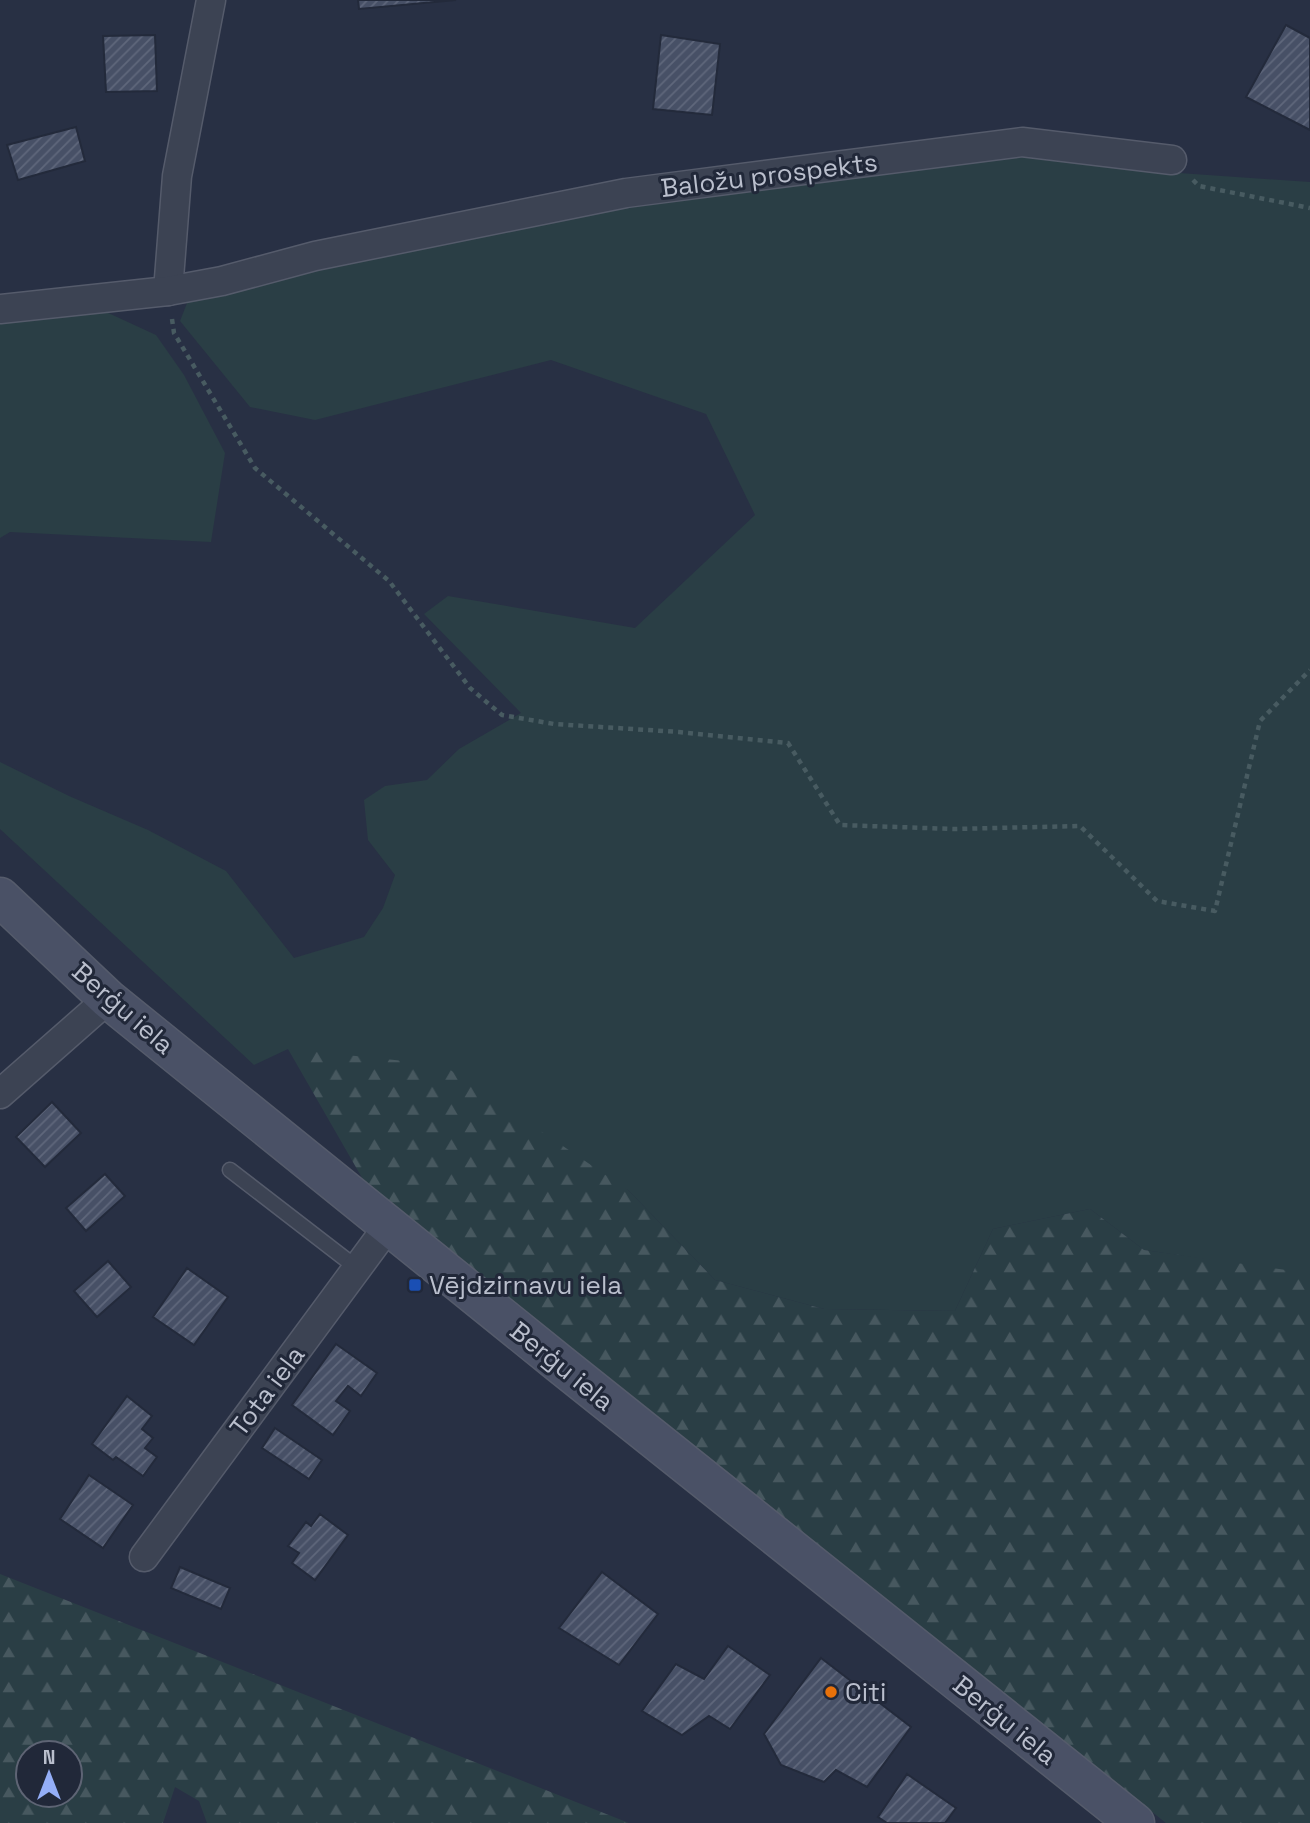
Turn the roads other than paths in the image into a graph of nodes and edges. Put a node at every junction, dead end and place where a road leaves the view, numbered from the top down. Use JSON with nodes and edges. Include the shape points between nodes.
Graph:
{"nodes":[{"id":1,"x":211,"y":0,"type":"edge"},
{"id":2,"x":1172,"y":160,"type":"road end"},
{"id":3,"x":168,"y":291,"type":"junction"},
{"id":4,"x":0,"y":309,"type":"edge"},
{"id":5,"x":0,"y":897,"type":"edge"},
{"id":6,"x":108,"y":999,"type":"junction"},
{"id":7,"x":0,"y":1094,"type":"edge"},
{"id":8,"x":230,"y":1170,"type":"dead end"},
{"id":9,"x":389,"y":1225,"type":"junction"},
{"id":10,"x":357,"y":1268,"type":"junction"},
{"id":11,"x":144,"y":1556,"type":"dead end"},
{"id":12,"x":1135,"y":1823,"type":"edge"}],
"edges":[{"from":1,"to":3,"type":"street","via":[[177,176]]},
{"from":2,"to":3,"type":"street","name":"Baložu prospekts","via":[[1022,142],[653,189],[315,256]]},
{"from":3,"to":4,"type":"street"},
{"from":5,"to":6,"type":"main road","name":"Berģu iela"},
{"from":6,"to":7,"type":"street"},
{"from":6,"to":9,"type":"main road","name":"Berģu iela"},
{"from":8,"to":10,"type":"lane"},
{"from":9,"to":10,"type":"street","name":"Tota iela"},
{"from":9,"to":12,"type":"main road","name":"Berģu iela"},
{"from":10,"to":11,"type":"street","name":"Tota iela"}]}
